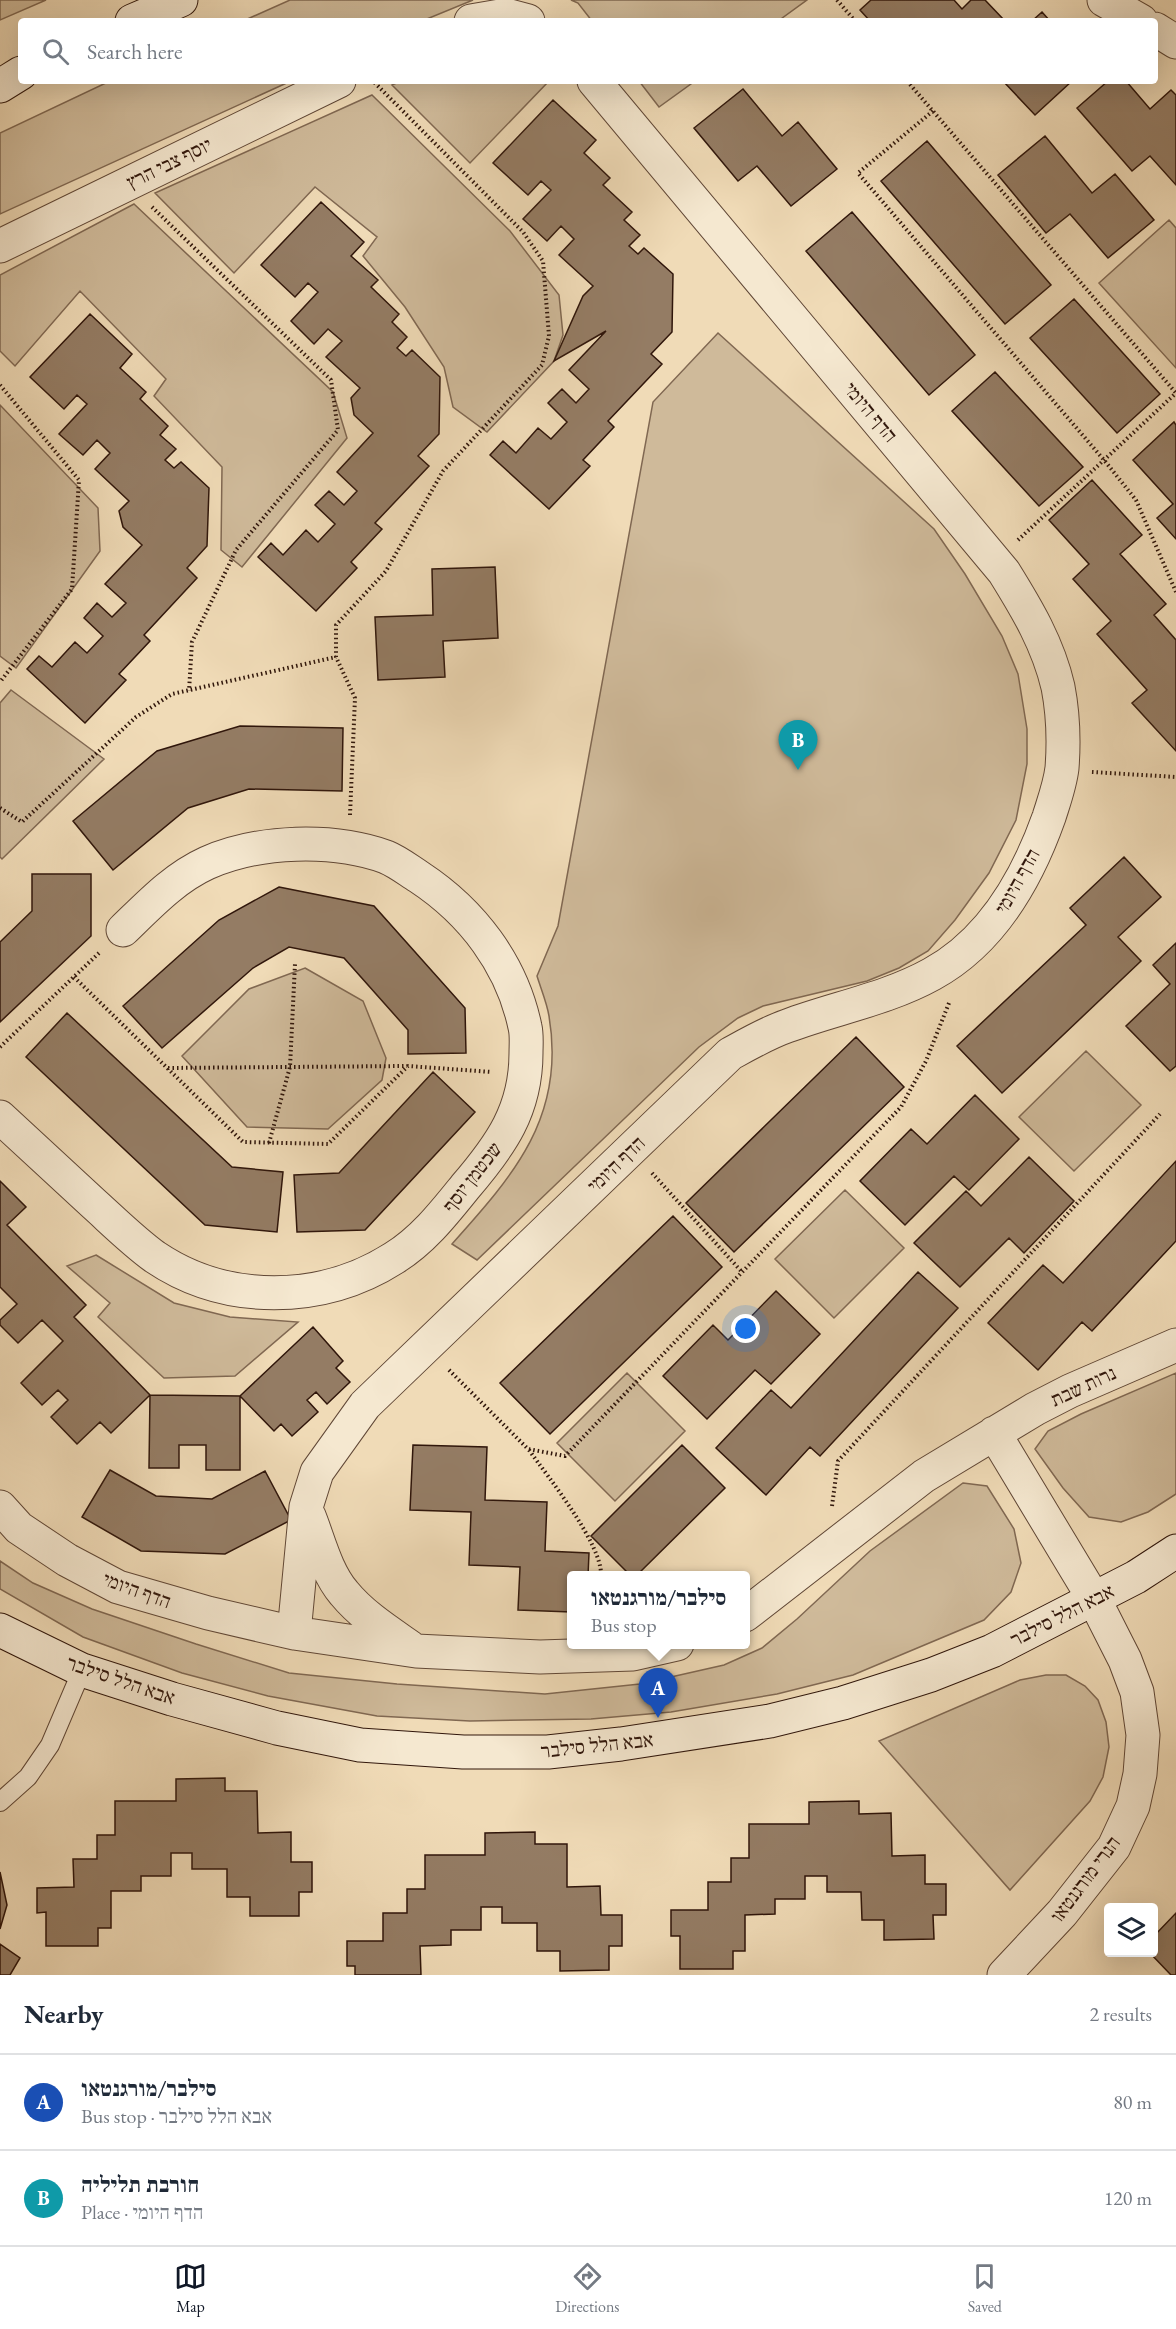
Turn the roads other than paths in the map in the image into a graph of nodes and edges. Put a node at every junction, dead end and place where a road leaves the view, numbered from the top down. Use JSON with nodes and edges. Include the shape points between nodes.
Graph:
{"nodes":[{"id":1,"x":181,"y":0,"type":"edge"},
{"id":2,"x":1104,"y":0,"type":"edge"},
{"id":3,"x":139,"y":18,"type":"edge"},
{"id":4,"x":488,"y":18,"type":"edge"},
{"id":5,"x":517,"y":18,"type":"edge"},
{"id":6,"x":1136,"y":18,"type":"edge"},
{"id":7,"x":1158,"y":31,"type":"edge"},
{"id":8,"x":1176,"y":42,"type":"edge"},
{"id":9,"x":18,"y":72,"type":"edge"},
{"id":10,"x":18,"y":73,"type":"edge"},
{"id":11,"x":0,"y":79,"type":"edge"},
{"id":12,"x":333,"y":84,"type":"edge"},
{"id":13,"x":597,"y":84,"type":"edge"},
{"id":14,"x":0,"y":86,"type":"edge"},
{"id":15,"x":0,"y":246,"type":"edge"},
{"id":16,"x":123,"y":930,"type":"road end"},
{"id":17,"x":0,"y":1117,"type":"edge"},
{"id":18,"x":1176,"y":1345,"type":"edge"},
{"id":19,"x":994,"y":1433,"type":"junction"},
{"id":20,"x":0,"y":1506,"type":"edge"},
{"id":21,"x":306,"y":1508,"type":"junction"},
{"id":22,"x":1176,"y":1551,"type":"edge"},
{"id":23,"x":1094,"y":1599,"type":"junction"},
{"id":24,"x":750,"y":1611,"type":"edge"},
{"id":25,"x":0,"y":1630,"type":"edge"},
{"id":26,"x":294,"y":1633,"type":"junction"},
{"id":27,"x":654,"y":1649,"type":"edge"},
{"id":28,"x":416,"y":1651,"type":"junction"},
{"id":29,"x":82,"y":1670,"type":"junction"},
{"id":30,"x":0,"y":1802,"type":"edge"},
{"id":31,"x":1004,"y":1975,"type":"edge"}],
"edges":[{"from":1,"to":3,"type":"street"},
{"from":2,"to":6,"type":"street"},
{"from":4,"to":5,"type":"street"},
{"from":7,"to":8,"type":"street"},
{"from":9,"to":11,"type":"street"},
{"from":10,"to":14,"type":"street"},
{"from":12,"to":15,"type":"street","name":"יוסף צבי הרץ"},
{"from":13,"to":21,"type":"street","name":"הדף היומי","via":[[995,561],[1031,616],[1048,652],[1063,720],[1062,770],[1043,833],[1004,909],[984,934],[961,956],[932,975],[785,1026],[730,1054],[365,1405],[317,1472]]},
{"from":16,"to":17,"type":"street","name":"שכטמן יוסף","via":[[175,881],[207,863],[243,851],[302,845],[348,846],[390,858],[443,893],[482,932],[511,983],[526,1029],[526,1075],[516,1112],[494,1153],[433,1226],[397,1257],[367,1274],[331,1287],[287,1293],[241,1291],[197,1279],[156,1257]]},
{"from":18,"to":19,"type":"street","name":"נרות שבת","via":[[1070,1391]]},
{"from":19,"to":23,"type":"street","name":"הנרי מורגנטאו"},
{"from":19,"to":24,"type":"street","via":[[924,1476]]},
{"from":20,"to":26,"type":"street","name":"הדף היומי","via":[[19,1528],[118,1587]]},
{"from":21,"to":26,"type":"street","name":"הדף היומי"},
{"from":21,"to":28,"type":"street","via":[[326,1562],[343,1592],[370,1619]]},
{"from":22,"to":23,"type":"street","name":"אבא הלל סילבר"},
{"from":23,"to":29,"type":"street","name":"אבא הלל סילבר","via":[[992,1651],[843,1703],[770,1721],[548,1752],[463,1752],[360,1745],[277,1728]]},
{"from":23,"to":31,"type":"street","name":"הנרי מורגנטאו","via":[[1137,1692],[1143,1735],[1133,1806],[1114,1847],[1062,1913]]},
{"from":25,"to":29,"type":"street","name":"אבא הלל סילבר"},
{"from":26,"to":28,"type":"street","name":"הדף היומי"},
{"from":27,"to":28,"type":"street","name":"הדף היומי","via":[[633,1654],[540,1657]]},
{"from":29,"to":30,"type":"lane","via":[[50,1745],[28,1777]]}]}
